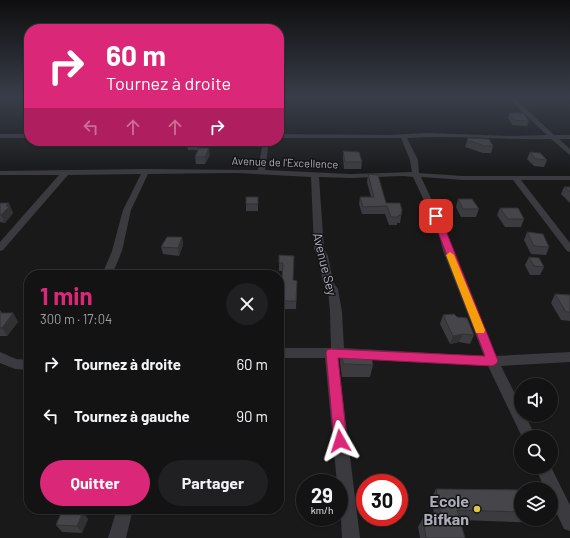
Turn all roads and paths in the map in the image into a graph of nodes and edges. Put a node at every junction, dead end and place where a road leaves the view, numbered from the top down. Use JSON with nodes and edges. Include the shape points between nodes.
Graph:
{"nodes":[{"id":1,"x":538,"y":123,"type":"edge"},
{"id":2,"x":0,"y":136,"type":"edge"},
{"id":3,"x":24,"y":136,"type":"edge"},
{"id":4,"x":284,"y":136,"type":"edge"},
{"id":5,"x":403,"y":136,"type":"junction"},
{"id":6,"x":554,"y":138,"type":"junction"},
{"id":7,"x":570,"y":138,"type":"edge"},
{"id":8,"x":265,"y":146,"type":"edge"},
{"id":9,"x":570,"y":153,"type":"edge"},
{"id":10,"x":146,"y":171,"type":"junction"},
{"id":11,"x":261,"y":172,"type":"junction"},
{"id":12,"x":0,"y":173,"type":"edge"},
{"id":13,"x":65,"y":173,"type":"junction"},
{"id":14,"x":314,"y":174,"type":"junction"},
{"id":15,"x":416,"y":175,"type":"junction"},
{"id":16,"x":515,"y":178,"type":"junction"},
{"id":17,"x":570,"y":178,"type":"edge"},
{"id":18,"x":0,"y":248,"type":"edge"},
{"id":19,"x":570,"y":248,"type":"edge"},
{"id":20,"x":109,"y":270,"type":"edge"},
{"id":21,"x":284,"y":353,"type":"edge"},
{"id":22,"x":335,"y":353,"type":"junction"},
{"id":23,"x":0,"y":357,"type":"edge"},
{"id":24,"x":570,"y":357,"type":"edge"},
{"id":25,"x":492,"y":361,"type":"junction"},
{"id":26,"x":24,"y":365,"type":"edge"},
{"id":27,"x":526,"y":430,"type":"edge"},
{"id":28,"x":546,"y":474,"type":"edge"},
{"id":29,"x":124,"y":514,"type":"edge"},
{"id":30,"x":570,"y":523,"type":"edge"},
{"id":31,"x":117,"y":538,"type":"edge"},
{"id":32,"x":351,"y":538,"type":"edge"}],
"edges":[{"from":1,"to":6,"type":"street"},
{"from":2,"to":3,"type":"street"},
{"from":4,"to":5,"type":"street"},
{"from":5,"to":6,"type":"street"},
{"from":5,"to":15,"type":"street","via":[[414,160]]},
{"from":6,"to":7,"type":"street"},
{"from":6,"to":9,"type":"street"},
{"from":8,"to":11,"type":"street"},
{"from":10,"to":11,"type":"street","name":"Avenue de l'Excellence"},
{"from":10,"to":13,"type":"street","name":"Avenue de l'Excellence"},
{"from":10,"to":20,"type":"street","via":[[127,210]]},
{"from":11,"to":14,"type":"street","name":"Avenue de l'Excellence"},
{"from":12,"to":13,"type":"street","name":"Avenue de l'Excellence"},
{"from":13,"to":18,"type":"street"},
{"from":14,"to":15,"type":"street","name":"Avenue de l'Excellence"},
{"from":14,"to":22,"type":"street","name":"Avenue Sey","via":[[319,249],[332,289],[336,312]]},
{"from":15,"to":16,"type":"street","name":"Avenue de l'Excellence"},
{"from":15,"to":25,"type":"street","via":[[442,230]]},
{"from":16,"to":17,"type":"street","name":"Avenue de l'Excellence"},
{"from":16,"to":19,"type":"street"},
{"from":21,"to":22,"type":"street"},
{"from":22,"to":25,"type":"street"},
{"from":22,"to":32,"type":"street","name":"Avenue Sey"},
{"from":23,"to":26,"type":"street","via":[[15,364]]},
{"from":24,"to":25,"type":"street"},
{"from":25,"to":27,"type":"street"},
{"from":28,"to":30,"type":"street"},
{"from":29,"to":31,"type":"street"}]}
